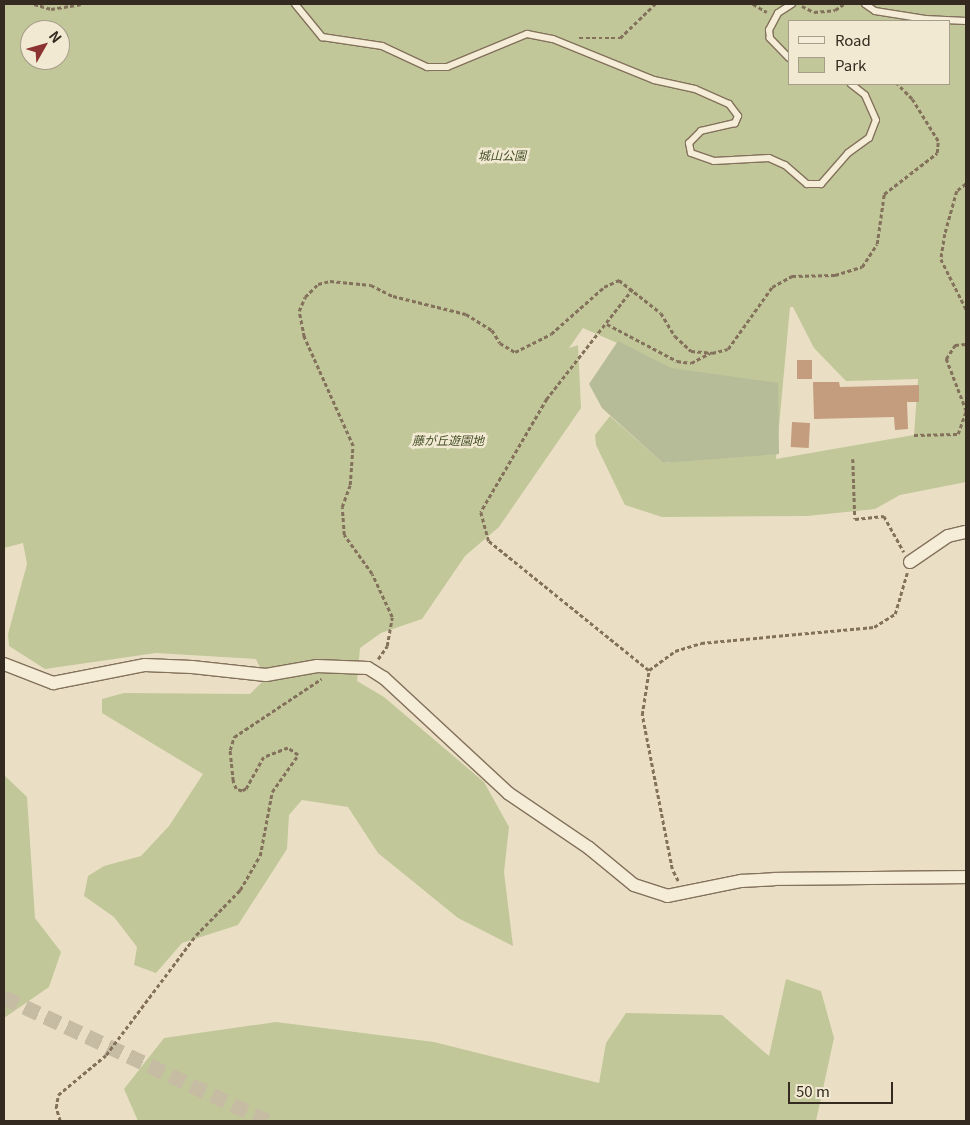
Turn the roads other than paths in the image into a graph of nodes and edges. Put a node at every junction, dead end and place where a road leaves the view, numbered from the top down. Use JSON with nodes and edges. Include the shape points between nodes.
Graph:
{"nodes":[{"id":1,"x":295,"y":4,"type":"edge"},
{"id":2,"x":792,"y":4,"type":"edge"},
{"id":3,"x":865,"y":4,"type":"edge"},
{"id":4,"x":946,"y":20,"type":"edge"},
{"id":5,"x":950,"y":20,"type":"edge"},
{"id":6,"x":966,"y":21,"type":"edge"},
{"id":7,"x":788,"y":57,"type":"edge"},
{"id":8,"x":852,"y":85,"type":"edge"},
{"id":9,"x":966,"y":532,"type":"edge"},
{"id":10,"x":910,"y":562,"type":"road end"},
{"id":11,"x":4,"y":664,"type":"edge"},
{"id":12,"x":966,"y":877,"type":"edge"}],
"edges":[{"from":1,"to":8,"type":"lane","via":[[322,37],[382,46],[428,67],[447,67],[528,34],[552,38],[654,80],[695,89],[729,104],[738,116],[735,123],[702,131],[689,143],[692,153],[714,161],[769,158],[785,165],[807,184],[821,184],[848,153],[868,138],[876,120],[865,96]]},
{"from":2,"to":7,"type":"lane","via":[[777,17],[769,30],[770,38]]},
{"from":3,"to":4,"type":"lane","via":[[875,11]]},
{"from":5,"to":6,"type":"lane"},
{"from":9,"to":10,"type":"street","via":[[948,536]]},
{"from":11,"to":12,"type":"street","via":[[53,682],[145,665],[192,666],[266,675],[331,665],[368,668],[384,678],[508,793],[589,848],[634,885],[667,896],[774,879]]}]}
